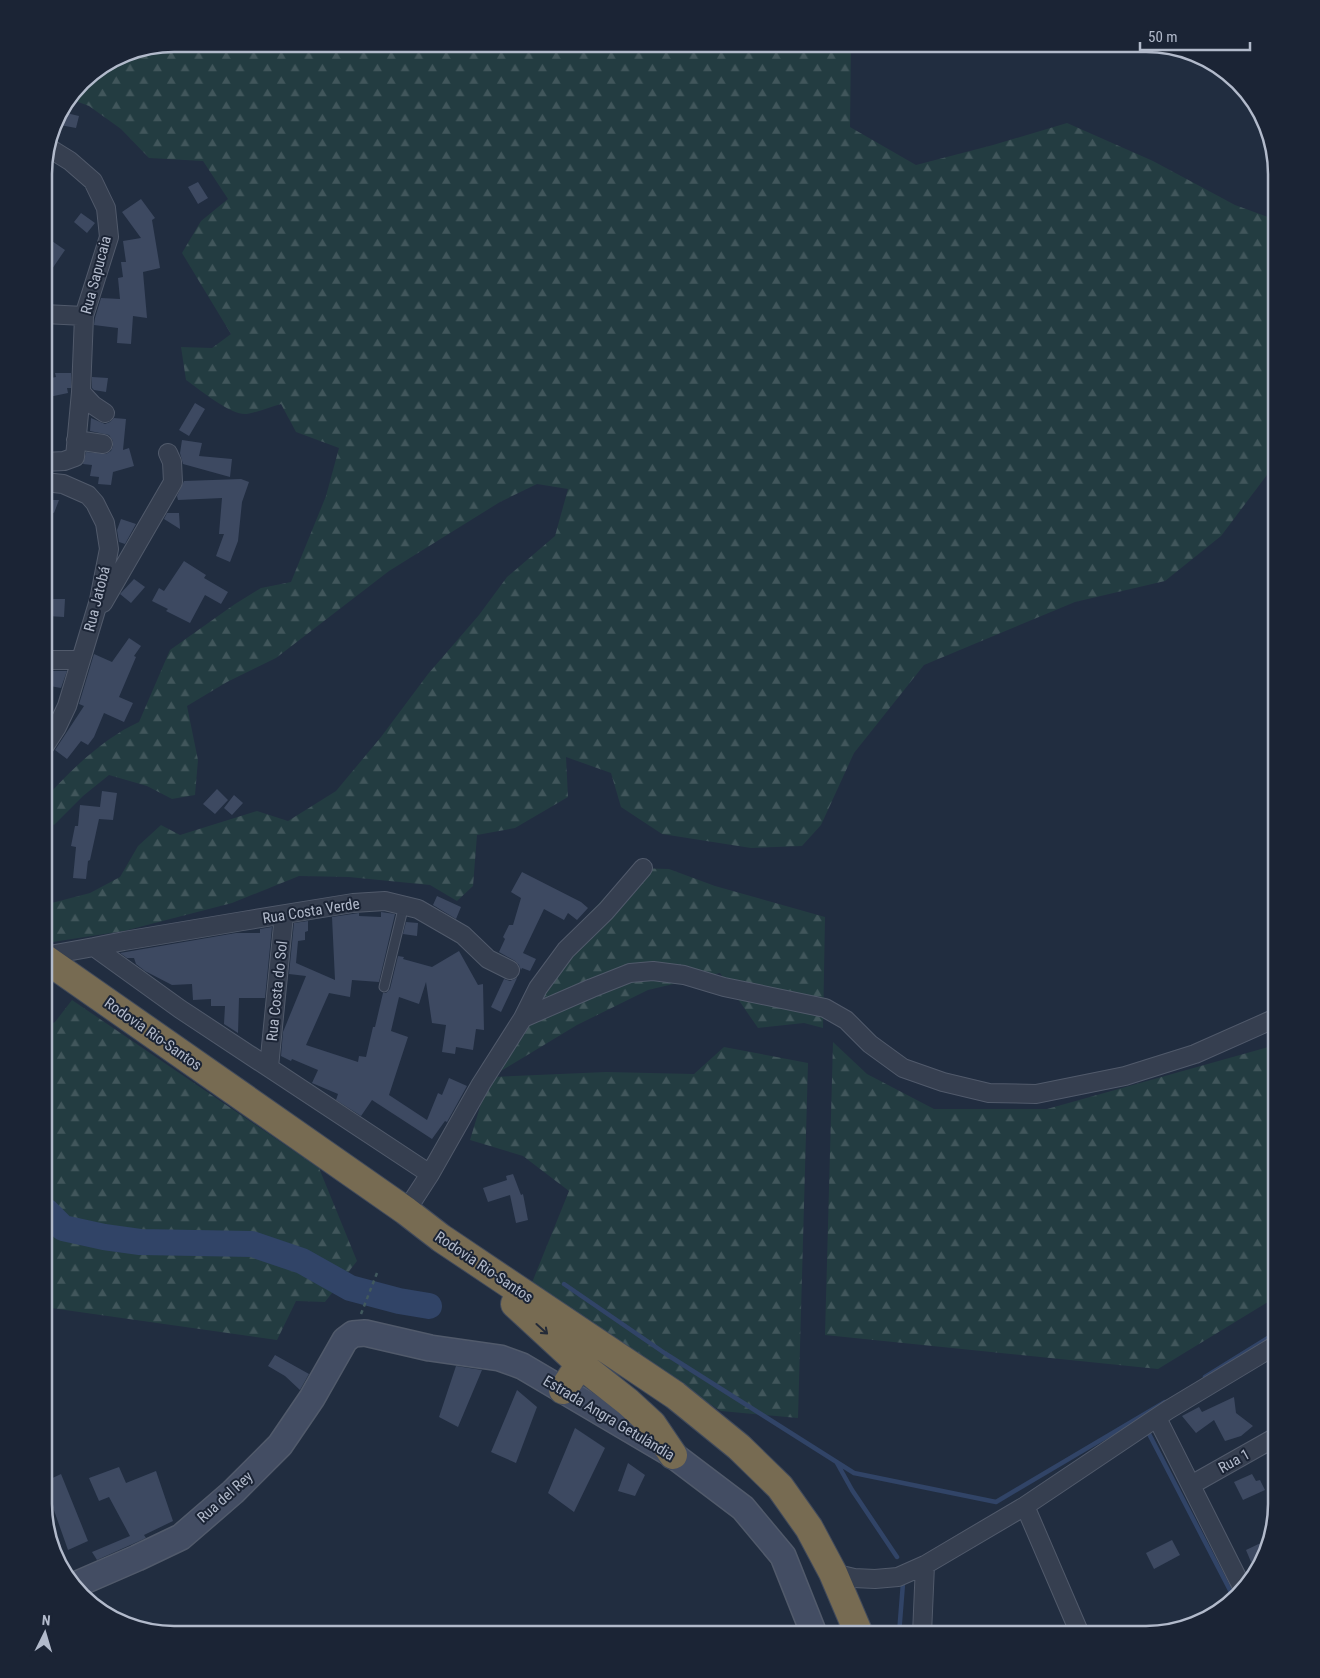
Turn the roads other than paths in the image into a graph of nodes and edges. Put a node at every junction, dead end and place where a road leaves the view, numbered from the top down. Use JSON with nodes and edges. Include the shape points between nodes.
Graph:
{"nodes":[{"id":1,"x":55,"y":152,"type":"edge"},
{"id":2,"x":53,"y":314,"type":"edge"},
{"id":3,"x":84,"y":316,"type":"junction"},
{"id":4,"x":81,"y":392,"type":"junction"},
{"id":5,"x":105,"y":413,"type":"dead end"},
{"id":6,"x":76,"y":440,"type":"junction"},
{"id":7,"x":103,"y":444,"type":"dead end"},
{"id":8,"x":168,"y":453,"type":"dead end"},
{"id":9,"x":53,"y":462,"type":"edge"},
{"id":10,"x":53,"y":483,"type":"edge"},
{"id":11,"x":92,"y":622,"type":"junction"},
{"id":12,"x":53,"y":660,"type":"edge"},
{"id":13,"x":81,"y":660,"type":"junction"},
{"id":14,"x":53,"y":733,"type":"edge"},
{"id":15,"x":643,"y":868,"type":"dead end"},
{"id":16,"x":404,"y":906,"type":"junction"},
{"id":17,"x":284,"y":915,"type":"junction"},
{"id":18,"x":94,"y":948,"type":"junction"},
{"id":19,"x":52,"y":955,"type":"edge"},
{"id":20,"x":52,"y":963,"type":"edge"},
{"id":21,"x":510,"y":970,"type":"dead end"},
{"id":22,"x":384,"y":987,"type":"dead end"},
{"id":23,"x":523,"y":1018,"type":"junction"},
{"id":24,"x":1268,"y":1022,"type":"edge"},
{"id":25,"x":269,"y":1067,"type":"junction"},
{"id":26,"x":430,"y":1174,"type":"junction"},
{"id":27,"x":406,"y":1211,"type":"junction"},
{"id":28,"x":441,"y":1238,"type":"junction"},
{"id":29,"x":1268,"y":1350,"type":"edge"},
{"id":30,"x":333,"y":1361,"type":"joint"},
{"id":31,"x":580,"y":1364,"type":"junction"},
{"id":32,"x":562,"y":1390,"type":"junction"},
{"id":33,"x":1158,"y":1418,"type":"junction"},
{"id":34,"x":1268,"y":1442,"type":"edge"},
{"id":35,"x":673,"y":1455,"type":"junction"},
{"id":36,"x":1191,"y":1485,"type":"junction"},
{"id":37,"x":1025,"y":1506,"type":"junction"},
{"id":38,"x":925,"y":1565,"type":"junction"},
{"id":39,"x":833,"y":1573,"type":"junction"},
{"id":40,"x":1241,"y":1579,"type":"edge"},
{"id":41,"x":81,"y":1582,"type":"edge"},
{"id":42,"x":811,"y":1626,"type":"edge"},
{"id":43,"x":855,"y":1626,"type":"edge"},
{"id":44,"x":922,"y":1626,"type":"edge"},
{"id":45,"x":1077,"y":1626,"type":"edge"}],
"edges":[{"from":1,"to":3,"type":"street","name":"Rua Sapucaia","via":[[93,181],[106,208],[109,237]]},
{"from":2,"to":3,"type":"street"},
{"from":3,"to":4,"type":"street","name":"Rua Sapucaia"},
{"from":4,"to":5,"type":"street"},
{"from":4,"to":6,"type":"street","name":"Rua Sapucaia"},
{"from":6,"to":7,"type":"street"},
{"from":6,"to":9,"type":"street","name":"Rua Sapucaia","via":[[75,457]]},
{"from":8,"to":11,"type":"street","via":[[173,482]]},
{"from":10,"to":11,"type":"street","name":"Rua Jatobá","via":[[88,495],[105,523],[109,549]]},
{"from":11,"to":13,"type":"street","name":"Rua Jatobá"},
{"from":12,"to":13,"type":"street"},
{"from":13,"to":14,"type":"street","name":"Rua Jatobá","via":[[67,706]]},
{"from":15,"to":23,"type":"street","via":[[566,950],[538,988]]},
{"from":16,"to":17,"type":"street","name":"Rua Costa Verde","via":[[384,901]]},
{"from":16,"to":21,"type":"street","name":"Rua Costa Verde","via":[[418,909],[463,934],[488,959]]},
{"from":16,"to":22,"type":"lane"},
{"from":17,"to":18,"type":"street","name":"Rua Costa Verde"},
{"from":17,"to":25,"type":"street","name":"Rua Costa do Sol"},
{"from":18,"to":19,"type":"street","name":"Rua Costa Verde"},
{"from":18,"to":25,"type":"street"},
{"from":20,"to":27,"type":"highway","name":"Rodovia Rio-Santos"},
{"from":23,"to":24,"type":"street","via":[[630,974],[653,971],[684,975],[724,987],[825,1008],[846,1020],[870,1044],[903,1068],[943,1082],[990,1092],[1036,1094],[1125,1076],[1196,1054]]},
{"from":23,"to":26,"type":"street"},
{"from":25,"to":26,"type":"street"},
{"from":26,"to":27,"type":"street"},
{"from":27,"to":28,"type":"highway","name":"Rodovia Rio-Santos"},
{"from":28,"to":31,"type":"highway","one_way":true},
{"from":28,"to":39,"type":"highway","name":"Rodovia Rio-Santos","via":[[675,1395],[739,1446],[780,1487]]},
{"from":29,"to":33,"type":"street"},
{"from":30,"to":32,"type":"street","name":"Estrada Angra Getulândia","via":[[345,1340],[353,1334],[365,1333],[430,1348],[500,1358],[522,1366]]},
{"from":30,"to":41,"type":"street","name":"Rua del Rey","via":[[280,1445],[233,1492],[181,1537]]},
{"from":31,"to":32,"type":"highway"},
{"from":31,"to":35,"type":"highway","via":[[652,1424]]},
{"from":32,"to":35,"type":"street","name":"Estrada Angra Getulândia"},
{"from":33,"to":36,"type":"street"},
{"from":33,"to":37,"type":"street"},
{"from":34,"to":36,"type":"street","name":"Rua 1"},
{"from":35,"to":42,"type":"street","name":"Estrada Angra Getulândia","via":[[743,1508],[783,1556]]},
{"from":36,"to":40,"type":"street"},
{"from":37,"to":38,"type":"street"},
{"from":37,"to":45,"type":"street"},
{"from":38,"to":39,"type":"street","via":[[898,1576],[875,1579]]},
{"from":38,"to":44,"type":"street"},
{"from":39,"to":43,"type":"highway","name":"Rodovia Rio-Santos"}]}
